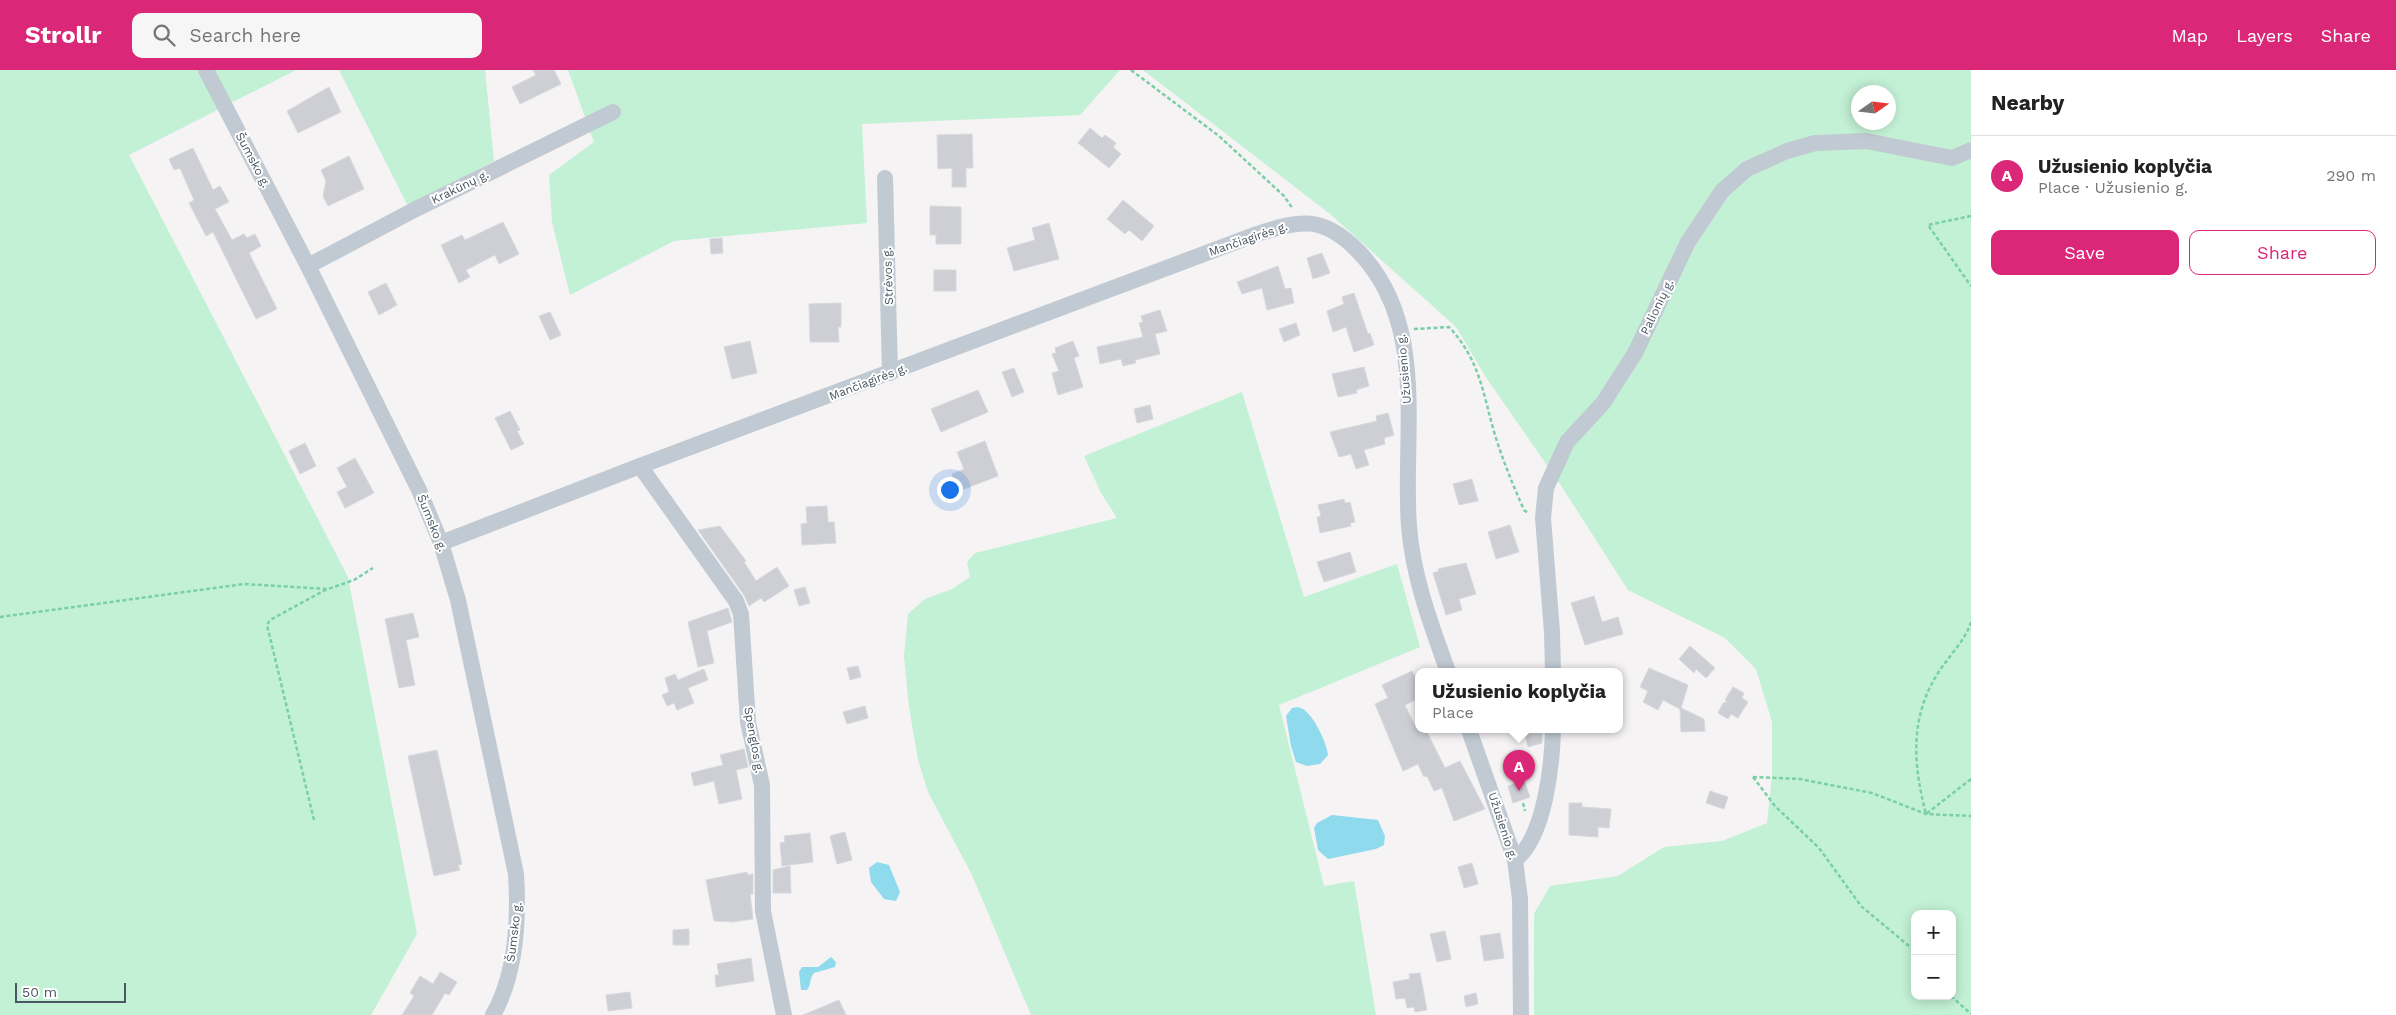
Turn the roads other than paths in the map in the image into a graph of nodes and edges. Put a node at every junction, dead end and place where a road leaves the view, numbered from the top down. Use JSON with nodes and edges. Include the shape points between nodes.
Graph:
{"nodes":[{"id":1,"x":206,"y":70,"type":"edge"},
{"id":2,"x":613,"y":112,"type":"dead end"},
{"id":3,"x":1971,"y":150,"type":"edge"},
{"id":4,"x":885,"y":178,"type":"dead end"},
{"id":5,"x":1297,"y":223,"type":"joint"},
{"id":6,"x":308,"y":266,"type":"junction"},
{"id":7,"x":890,"y":374,"type":"junction"},
{"id":8,"x":640,"y":466,"type":"junction"},
{"id":9,"x":441,"y":543,"type":"junction"},
{"id":10,"x":1447,"y":668,"type":"edge"},
{"id":11,"x":1553,"y":668,"type":"edge"},
{"id":12,"x":1471,"y":733,"type":"edge"},
{"id":13,"x":1553,"y":733,"type":"edge"},
{"id":14,"x":1515,"y":860,"type":"junction"},
{"id":15,"x":493,"y":1015,"type":"edge"},
{"id":16,"x":784,"y":1015,"type":"edge"},
{"id":17,"x":1521,"y":1015,"type":"edge"}],
"edges":[{"from":1,"to":6,"type":"street","name":"Šumsko g."},
{"from":2,"to":6,"type":"street","name":"Krakūnų g."},
{"from":3,"to":11,"type":"street","name":"Palionių g.","via":[[1952,158],[1866,141],[1815,143],[1787,151],[1747,169],[1722,191],[1688,242],[1635,353],[1603,403],[1567,442],[1546,488],[1543,518]]},
{"from":4,"to":7,"type":"street","name":"Strėvos g."},
{"from":5,"to":7,"type":"street","name":"Mančiagirės g.","via":[[1257,234]]},
{"from":5,"to":10,"type":"street","name":"Užusienio g.","via":[[1322,226],[1336,232],[1365,258],[1382,282],[1394,308],[1402,332],[1408,396],[1409,526],[1414,570]]},
{"from":6,"to":9,"type":"street","name":"Šumsko g."},
{"from":7,"to":8,"type":"street","name":"Mančiagirės g."},
{"from":8,"to":9,"type":"street","name":"Mančiagirės g."},
{"from":8,"to":16,"type":"street","name":"Spenglos g.","via":[[736,601],[741,614],[748,722],[762,785],[763,911]]},
{"from":9,"to":15,"type":"street","name":"Šumsko g.","via":[[458,600],[516,874],[518,903],[511,963]]},
{"from":12,"to":14,"type":"street","name":"Užusienio g."},
{"from":13,"to":14,"type":"street","via":[[1552,765],[1539,816],[1529,845]]},
{"from":14,"to":17,"type":"street","name":"Užusienio g.","via":[[1520,899]]}]}
